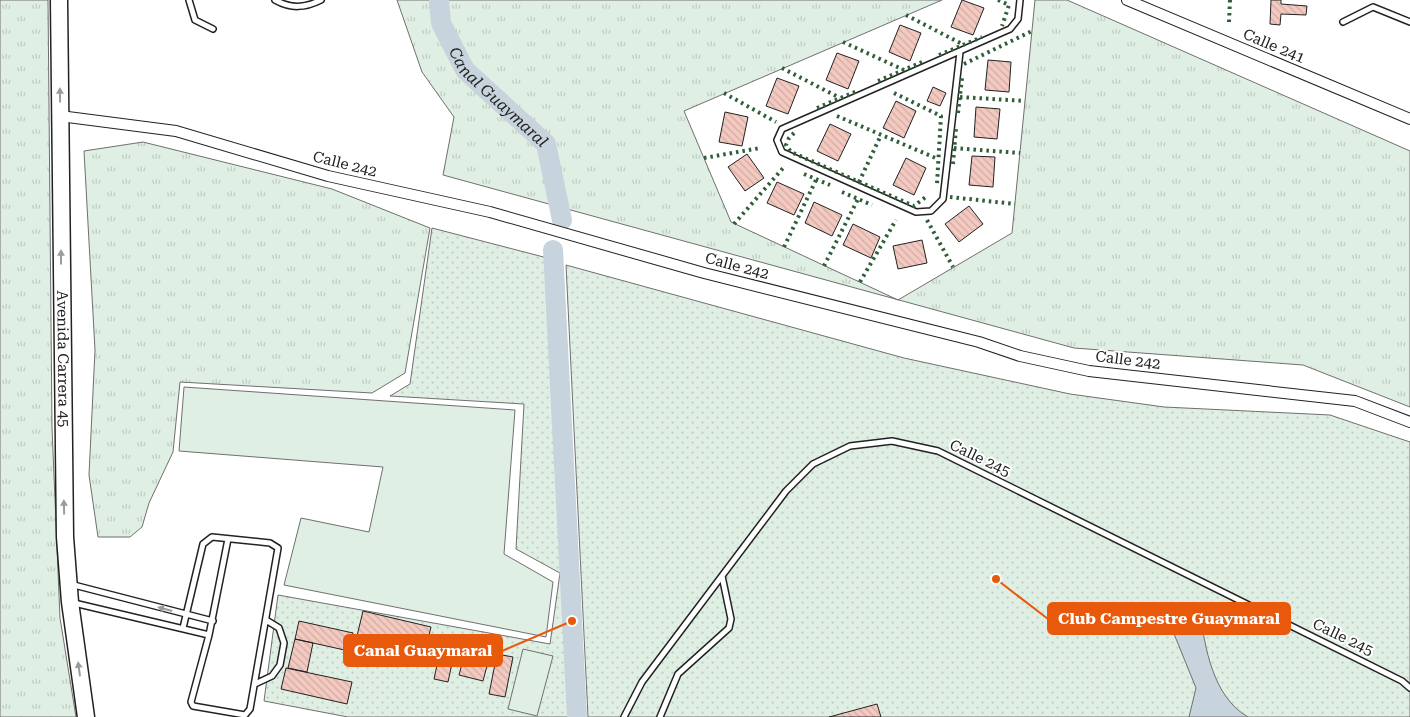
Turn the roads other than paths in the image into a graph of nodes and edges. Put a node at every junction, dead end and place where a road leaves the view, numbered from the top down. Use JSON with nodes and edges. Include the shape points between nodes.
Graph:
{"nodes":[{"id":1,"x":59,"y":0,"type":"edge"},
{"id":2,"x":189,"y":0,"type":"edge"},
{"id":3,"x":275,"y":0,"type":"edge"},
{"id":4,"x":321,"y":0,"type":"edge"},
{"id":5,"x":1019,"y":0,"type":"edge"},
{"id":6,"x":1127,"y":0,"type":"edge"},
{"id":7,"x":1374,"y":0,"type":"edge"},
{"id":8,"x":1373,"y":7,"type":"junction"},
{"id":9,"x":1343,"y":22,"type":"dead end"},
{"id":10,"x":1410,"y":22,"type":"edge"},
{"id":11,"x":214,"y":29,"type":"dead end"},
{"id":12,"x":960,"y":52,"type":"junction"},
{"id":13,"x":60,"y":116,"type":"junction"},
{"id":14,"x":1410,"y":119,"type":"edge"},
{"id":15,"x":1410,"y":422,"type":"edge"},
{"id":16,"x":228,"y":539,"type":"junction"},
{"id":17,"x":722,"y":576,"type":"junction"},
{"id":18,"x":68,"y":584,"type":"junction"},
{"id":19,"x":70,"y":602,"type":"junction"},
{"id":20,"x":186,"y":615,"type":"junction"},
{"id":21,"x":266,"y":620,"type":"junction"},
{"id":22,"x":212,"y":621,"type":"junction"},
{"id":23,"x":183,"y":628,"type":"junction"},
{"id":24,"x":210,"y":635,"type":"junction"},
{"id":25,"x":254,"y":684,"type":"junction"},
{"id":26,"x":1410,"y":688,"type":"edge"},
{"id":27,"x":86,"y":717,"type":"edge"},
{"id":28,"x":624,"y":717,"type":"edge"},
{"id":29,"x":660,"y":717,"type":"edge"}],
"edges":[{"from":13,"to":1,"type":"highway","name":"Avenida Carrera 45","one_way":true},
{"from":2,"to":11,"type":"lane","via":[[195,20]]},
{"from":3,"to":4,"type":"lane","via":[[295,7]]},
{"from":5,"to":12,"type":"lane","via":[[1018,19],[1010,29]]},
{"from":6,"to":14,"type":"street","name":"Calle 241"},
{"from":7,"to":8,"type":"lane"},
{"from":8,"to":9,"type":"lane"},
{"from":8,"to":10,"type":"lane"},
{"from":12,"to":12,"type":"lane","via":[[782,129],[777,140],[782,152],[916,212],[931,210],[943,199]]},
{"from":13,"to":15,"type":"street","name":"Calle 242","via":[[176,131],[328,176],[490,212],[704,273],[979,342],[1029,358],[1089,371],[1355,401]]},
{"from":18,"to":13,"type":"highway","name":"Avenida Carrera 45","one_way":true,"via":[[62,418]]},
{"from":16,"to":20,"type":"lane","via":[[212,538],[203,544]]},
{"from":16,"to":21,"type":"lane","via":[[270,543],[278,548]]},
{"from":16,"to":22,"type":"lane"},
{"from":17,"to":26,"type":"lane","name":"Calle 245","via":[[786,491],[814,464],[850,446],[892,441],[938,451],[1402,680]]},
{"from":17,"to":28,"type":"lane","name":"Calle 245","via":[[642,682]]},
{"from":17,"to":29,"type":"lane","via":[[731,620],[729,628],[678,674]]},
{"from":18,"to":19,"type":"highway","name":"Avenida Carrera 45"},
{"from":20,"to":18,"type":"lane","one_way":true},
{"from":19,"to":23,"type":"lane"},
{"from":27,"to":19,"type":"highway","name":"Avenida Carrera 45","one_way":true},
{"from":20,"to":22,"type":"lane"},
{"from":20,"to":23,"type":"lane"},
{"from":21,"to":25,"type":"lane"},
{"from":21,"to":25,"type":"lane","via":[[279,628],[284,643],[280,665],[272,676]]},
{"from":22,"to":24,"type":"lane"},
{"from":23,"to":24,"type":"lane"},
{"from":24,"to":25,"type":"lane","via":[[191,696],[194,706],[245,715],[250,709]]}]}
